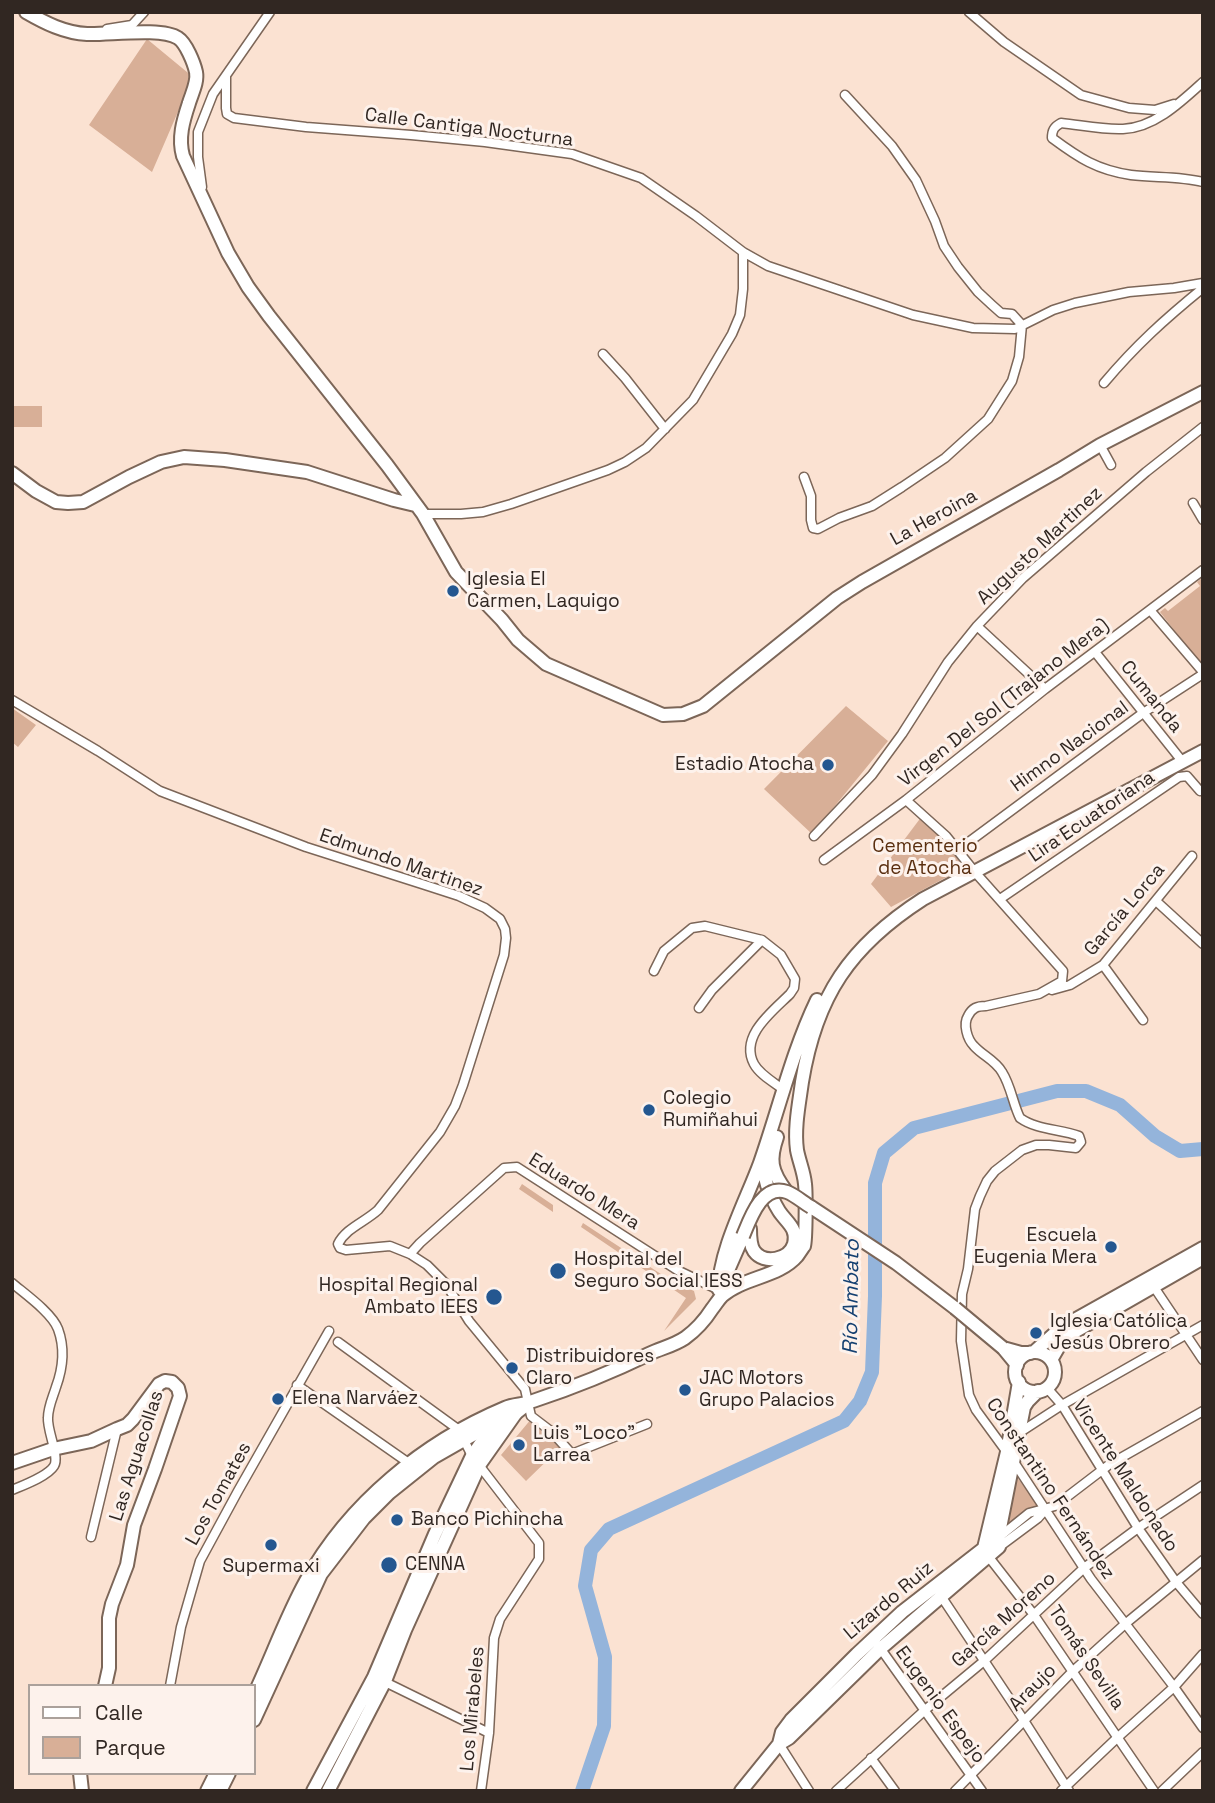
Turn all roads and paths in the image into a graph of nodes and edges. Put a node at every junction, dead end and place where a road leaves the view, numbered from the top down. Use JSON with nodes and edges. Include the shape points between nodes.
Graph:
{"nodes":[{"id":1,"x":26,"y":12,"type":"edge"},
{"id":2,"x":144,"y":12,"type":"edge"},
{"id":3,"x":271,"y":12,"type":"edge"},
{"id":4,"x":969,"y":12,"type":"edge"},
{"id":5,"x":88,"y":34,"type":"junction"},
{"id":6,"x":226,"y":76,"type":"junction"},
{"id":7,"x":1203,"y":82,"type":"edge"},
{"id":8,"x":845,"y":95,"type":"dead end"},
{"id":9,"x":1177,"y":103,"type":"junction"},
{"id":10,"x":1203,"y":182,"type":"edge"},
{"id":11,"x":203,"y":201,"type":"junction"},
{"id":12,"x":743,"y":252,"type":"junction"},
{"id":13,"x":1203,"y":286,"type":"edge"},
{"id":14,"x":1022,"y":326,"type":"junction"},
{"id":15,"x":603,"y":354,"type":"dead end"},
{"id":16,"x":1104,"y":383,"type":"dead end"},
{"id":17,"x":1203,"y":392,"type":"edge"},
{"id":18,"x":1203,"y":427,"type":"edge"},
{"id":19,"x":665,"y":429,"type":"junction"},
{"id":20,"x":1100,"y":445,"type":"junction"},
{"id":21,"x":1111,"y":465,"type":"dead end"},
{"id":22,"x":12,"y":473,"type":"edge"},
{"id":23,"x":804,"y":477,"type":"dead end"},
{"id":24,"x":1193,"y":503,"type":"dead end"},
{"id":25,"x":419,"y":509,"type":"junction"},
{"id":26,"x":1203,"y":520,"type":"edge"},
{"id":27,"x":1202,"y":570,"type":"edge"},
{"id":28,"x":1150,"y":610,"type":"junction"},
{"id":29,"x":977,"y":626,"type":"junction"},
{"id":30,"x":1095,"y":652,"type":"junction"},
{"id":31,"x":1203,"y":673,"type":"edge"},
{"id":32,"x":1045,"y":689,"type":"junction"},
{"id":33,"x":12,"y":700,"type":"edge"},
{"id":34,"x":1143,"y":713,"type":"junction"},
{"id":35,"x":1203,"y":743,"type":"edge"},
{"id":36,"x":1203,"y":751,"type":"edge"},
{"id":37,"x":1180,"y":759,"type":"junction"},
{"id":38,"x":1200,"y":791,"type":"dead end"},
{"id":39,"x":906,"y":800,"type":"junction"},
{"id":40,"x":814,"y":836,"type":"dead end"},
{"id":41,"x":958,"y":850,"type":"junction"},
{"id":42,"x":1192,"y":856,"type":"dead end"},
{"id":43,"x":824,"y":860,"type":"dead end"},
{"id":44,"x":972,"y":868,"type":"junction"},
{"id":45,"x":1000,"y":899,"type":"junction"},
{"id":46,"x":1156,"y":901,"type":"junction"},
{"id":47,"x":762,"y":940,"type":"junction"},
{"id":48,"x":1203,"y":944,"type":"edge"},
{"id":49,"x":1103,"y":965,"type":"junction"},
{"id":50,"x":654,"y":971,"type":"dead end"},
{"id":51,"x":1039,"y":994,"type":"junction"},
{"id":52,"x":699,"y":1007,"type":"dead end"},
{"id":53,"x":1143,"y":1020,"type":"dead end"},
{"id":54,"x":805,"y":1061,"type":"junction"},
{"id":55,"x":784,"y":1090,"type":"junction"},
{"id":56,"x":1081,"y":1142,"type":"joint"},
{"id":57,"x":764,"y":1151,"type":"junction"},
{"id":58,"x":786,"y":1191,"type":"junction"},
{"id":59,"x":811,"y":1207,"type":"junction"},
{"id":60,"x":747,"y":1233,"type":"junction"},
{"id":61,"x":1203,"y":1248,"type":"edge"},
{"id":62,"x":410,"y":1254,"type":"junction"},
{"id":63,"x":1203,"y":1258,"type":"edge"},
{"id":64,"x":1151,"y":1282,"type":"junction"},
{"id":65,"x":12,"y":1283,"type":"edge"},
{"id":66,"x":721,"y":1292,"type":"junction"},
{"id":67,"x":1203,"y":1325,"type":"edge"},
{"id":68,"x":329,"y":1331,"type":"dead end"},
{"id":69,"x":1185,"y":1334,"type":"junction"},
{"id":70,"x":338,"y":1342,"type":"dead end"},
{"id":71,"x":1003,"y":1348,"type":"junction"},
{"id":72,"x":1032,"y":1353,"type":"junction"},
{"id":73,"x":1051,"y":1360,"type":"junction"},
{"id":74,"x":1203,"y":1360,"type":"edge"},
{"id":75,"x":1017,"y":1365,"type":"junction"},
{"id":76,"x":1019,"y":1382,"type":"junction"},
{"id":77,"x":298,"y":1385,"type":"junction"},
{"id":78,"x":1043,"y":1390,"type":"junction"},
{"id":79,"x":529,"y":1403,"type":"junction"},
{"id":80,"x":1062,"y":1405,"type":"junction"},
{"id":81,"x":512,"y":1409,"type":"junction"},
{"id":82,"x":1203,"y":1411,"type":"edge"},
{"id":83,"x":497,"y":1421,"type":"junction"},
{"id":84,"x":647,"y":1424,"type":"dead end"},
{"id":85,"x":117,"y":1429,"type":"junction"},
{"id":86,"x":462,"y":1434,"type":"junction"},
{"id":87,"x":1017,"y":1434,"type":"junction"},
{"id":88,"x":53,"y":1448,"type":"junction"},
{"id":89,"x":1010,"y":1457,"type":"junction"},
{"id":90,"x":476,"y":1460,"type":"junction"},
{"id":91,"x":12,"y":1463,"type":"edge"},
{"id":92,"x":413,"y":1466,"type":"junction"},
{"id":93,"x":1102,"y":1469,"type":"junction"},
{"id":94,"x":1203,"y":1486,"type":"edge"},
{"id":95,"x":12,"y":1490,"type":"edge"},
{"id":96,"x":1045,"y":1510,"type":"junction"},
{"id":97,"x":1138,"y":1528,"type":"junction"},
{"id":98,"x":91,"y":1537,"type":"dead end"},
{"id":99,"x":998,"y":1542,"type":"junction"},
{"id":100,"x":986,"y":1552,"type":"junction"},
{"id":101,"x":1203,"y":1560,"type":"edge"},
{"id":102,"x":1083,"y":1568,"type":"junction"},
{"id":103,"x":1176,"y":1583,"type":"junction"},
{"id":104,"x":941,"y":1596,"type":"junction"},
{"id":105,"x":1203,"y":1614,"type":"edge"},
{"id":106,"x":1034,"y":1615,"type":"junction"},
{"id":107,"x":1125,"y":1624,"type":"junction"},
{"id":108,"x":877,"y":1643,"type":"junction"},
{"id":109,"x":1203,"y":1654,"type":"edge"},
{"id":110,"x":984,"y":1661,"type":"junction"},
{"id":111,"x":273,"y":1664,"type":"junction"},
{"id":112,"x":1072,"y":1672,"type":"junction"},
{"id":113,"x":379,"y":1679,"type":"junction"},
{"id":114,"x":105,"y":1684,"type":"edge"},
{"id":115,"x":170,"y":1684,"type":"edge"},
{"id":116,"x":1174,"y":1687,"type":"junction"},
{"id":117,"x":256,"y":1692,"type":"edge"},
{"id":118,"x":925,"y":1710,"type":"junction"},
{"id":119,"x":256,"y":1714,"type":"edge"},
{"id":120,"x":1023,"y":1719,"type":"junction"},
{"id":121,"x":1203,"y":1728,"type":"edge"},
{"id":122,"x":489,"y":1733,"type":"junction"},
{"id":123,"x":1117,"y":1738,"type":"junction"},
{"id":124,"x":779,"y":1744,"type":"junction"},
{"id":125,"x":1203,"y":1752,"type":"edge"},
{"id":126,"x":871,"y":1758,"type":"junction"},
{"id":127,"x":970,"y":1774,"type":"junction"},
{"id":128,"x":215,"y":1775,"type":"edge"},
{"id":129,"x":228,"y":1775,"type":"edge"},
{"id":130,"x":1065,"y":1789,"type":"edge"},
{"id":131,"x":207,"y":1791,"type":"edge"},
{"id":132,"x":220,"y":1791,"type":"edge"},
{"id":133,"x":313,"y":1791,"type":"edge"},
{"id":134,"x":328,"y":1791,"type":"edge"},
{"id":135,"x":481,"y":1791,"type":"edge"},
{"id":136,"x":741,"y":1791,"type":"edge"},
{"id":137,"x":808,"y":1791,"type":"edge"},
{"id":138,"x":836,"y":1791,"type":"edge"},
{"id":139,"x":895,"y":1791,"type":"edge"},
{"id":140,"x":954,"y":1791,"type":"edge"},
{"id":141,"x":982,"y":1791,"type":"edge"},
{"id":142,"x":1154,"y":1791,"type":"edge"},
{"id":143,"x":1162,"y":1791,"type":"edge"}],
"edges":[{"from":1,"to":5,"type":"main road","via":[[67,31]]},
{"from":2,"to":5,"type":"street","via":[[132,25]]},
{"from":3,"to":6,"type":"street"},
{"from":4,"to":9,"type":"street","via":[[1081,95],[1129,108],[1155,110]]},
{"from":5,"to":11,"type":"main road","via":[[167,34],[186,47],[196,72],[181,147]]},
{"from":6,"to":11,"type":"street","via":[[213,94],[198,132]]},
{"from":6,"to":12,"type":"street","name":"Calle Cantiga Nocturna","via":[[226,108],[234,118],[572,154],[641,178]]},
{"from":7,"to":9,"type":"street"},
{"from":8,"to":14,"type":"street","via":[[916,180],[958,267],[978,292]]},
{"from":9,"to":10,"type":"street","via":[[1156,120],[1124,129],[1061,123],[1052,131],[1052,138],[1099,167]]},
{"from":11,"to":25,"type":"main road","via":[[248,287]]},
{"from":12,"to":14,"type":"street","name":"Calle Cantiga Nocturna","via":[[768,266],[913,315],[974,328]]},
{"from":12,"to":19,"type":"street","via":[[740,315],[732,334],[693,400]]},
{"from":13,"to":14,"type":"street","name":"Calle Cantiga Nocturna","via":[[1129,292],[1075,303]]},
{"from":13,"to":16,"type":"street","via":[[1128,354]]},
{"from":14,"to":23,"type":"street","via":[[1012,381],[988,419],[945,458],[872,506],[818,529],[813,528],[811,496]]},
{"from":15,"to":19,"type":"street"},
{"from":17,"to":20,"type":"main road","name":"La Heroina"},
{"from":18,"to":29,"type":"street","name":"Augusto Martinez","via":[[1023,578]]},
{"from":19,"to":25,"type":"street","via":[[625,462],[550,491],[483,512]]},
{"from":20,"to":21,"type":"street"},
{"from":20,"to":25,"type":"main road","name":"La Heroina","via":[[837,598],[703,706],[683,714],[663,715],[546,664],[456,572]]},
{"from":22,"to":25,"type":"main road","via":[[56,502],[68,503],[83,502],[161,462],[184,457],[225,460],[307,472]]},
{"from":24,"to":26,"type":"street"},
{"from":27,"to":28,"type":"street","name":"Virgen Del Sol (Trajano Mera)"},
{"from":28,"to":30,"type":"street","name":"Virgen Del Sol (Trajano Mera)"},
{"from":28,"to":31,"type":"street"},
{"from":29,"to":32,"type":"street"},
{"from":29,"to":40,"type":"street","name":"Augusto Martinez","via":[[872,775]]},
{"from":30,"to":32,"type":"street","name":"Virgen Del Sol (Trajano Mera)"},
{"from":30,"to":34,"type":"street","name":"Cumanda"},
{"from":31,"to":34,"type":"street","name":"Himno Nacional"},
{"from":32,"to":39,"type":"street","name":"Virgen Del Sol (Trajano Mera)"},
{"from":33,"to":62,"type":"street","name":"Edmundo Martinez","via":[[160,791],[306,847],[459,896],[500,919],[505,929],[504,955],[455,1106],[434,1141],[378,1210],[346,1232],[338,1244],[346,1251],[390,1246]]},
{"from":34,"to":37,"type":"street","name":"Cumanda"},
{"from":34,"to":41,"type":"street","name":"Himno Nacional"},
{"from":35,"to":37,"type":"main road"},
{"from":36,"to":37,"type":"main road"},
{"from":37,"to":44,"type":"main road"},
{"from":38,"to":45,"type":"street","name":"Lira Ecuatoriana","via":[[1187,776],[1178,777]]},
{"from":39,"to":41,"type":"street"},
{"from":39,"to":43,"type":"street","name":"Virgen Del Sol (Trajano Mera)"},
{"from":41,"to":44,"type":"street"},
{"from":42,"to":46,"type":"street","name":"García Lorca"},
{"from":44,"to":45,"type":"street"},
{"from":44,"to":54,"type":"main road","via":[[905,911],[860,950],[831,989]]},
{"from":44,"to":55,"type":"main road","via":[[908,901],[844,957],[809,1016]]},
{"from":45,"to":51,"type":"street","via":[[1063,971],[1062,981]]},
{"from":46,"to":48,"type":"street"},
{"from":46,"to":49,"type":"street","name":"García Lorca"},
{"from":47,"to":50,"type":"street","via":[[705,926],[692,928],[664,951]]},
{"from":47,"to":52,"type":"street"},
{"from":47,"to":55,"type":"street","via":[[781,955],[795,979],[790,994],[752,1038],[751,1052],[754,1064]]},
{"from":49,"to":51,"type":"street","name":"García Lorca","via":[[1070,985]]},
{"from":49,"to":53,"type":"street"},
{"from":51,"to":56,"type":"street","name":"García Lorca","via":[[978,1006],[965,1021],[967,1033],[973,1045],[1000,1068],[1024,1121],[1079,1136]]},
{"from":54,"to":58,"type":"main road","via":[[772,1150],[772,1167]]},
{"from":54,"to":66,"type":"main road","via":[[797,1148],[805,1184],[804,1247],[785,1266]]},
{"from":55,"to":57,"type":"main road"},
{"from":56,"to":89,"type":"street","name":"Constantino Fernández","via":[[1076,1148],[1036,1145],[1022,1150],[987,1181],[975,1209],[962,1294],[961,1341],[968,1395]]},
{"from":57,"to":60,"type":"main road","via":[[764,1176],[779,1212],[795,1233],[794,1245],[788,1254],[767,1259],[752,1249]]},
{"from":57,"to":66,"type":"main road","via":[[721,1264]]},
{"from":58,"to":59,"type":"main road","bridge":true},
{"from":58,"to":60,"type":"main road","bridge":true,"via":[[774,1191],[760,1202]]},
{"from":59,"to":60,"type":"main road","bridge":true,"via":[[784,1196],[773,1197],[763,1203]]},
{"from":59,"to":71,"type":"main road","bridge":true,"via":[[896,1263]]},
{"from":60,"to":66,"type":"main road","via":[[740,1260]]},
{"from":61,"to":64,"type":"main road"},
{"from":62,"to":66,"type":"street","name":"Eduardo Mera","via":[[504,1168],[517,1167],[677,1270]]},
{"from":62,"to":79,"type":"street","name":"Edmundo Martinez","via":[[446,1284],[469,1321],[525,1389]]},
{"from":63,"to":64,"type":"main road"},
{"from":64,"to":69,"type":"street"},
{"from":64,"to":72,"type":"main road","via":[[1062,1327]]},
{"from":64,"to":73,"type":"main road","via":[[1067,1336]]},
{"from":65,"to":88,"type":"street","via":[[56,1325],[60,1338],[61,1369],[48,1420]]},
{"from":66,"to":79,"type":"main road","via":[[692,1325],[660,1350]]},
{"from":67,"to":69,"type":"street"},
{"from":68,"to":77,"type":"street","name":"Los Tomates"},
{"from":69,"to":74,"type":"street"},
{"from":69,"to":80,"type":"street"},
{"from":70,"to":86,"type":"street"},
{"from":71,"to":72,"type":"main road"},
{"from":71,"to":75,"type":"main road"},
{"from":72,"to":73,"type":"main road"},
{"from":72,"to":75,"type":"main road"},
{"from":73,"to":78,"type":"main road","via":[[1054,1378]]},
{"from":75,"to":76,"type":"main road"},
{"from":76,"to":78,"type":"main road","via":[[1027,1390]]},
{"from":76,"to":89,"type":"main road"},
{"from":77,"to":92,"type":"street"},
{"from":77,"to":115,"type":"street","name":"Los Tomates","via":[[197,1570]]},
{"from":78,"to":80,"type":"street","name":"Vicente Maldonado"},
{"from":78,"to":87,"type":"main road","via":[[1024,1407]]},
{"from":79,"to":81,"type":"main road"},
{"from":79,"to":84,"type":"street","name":"Edmundo Martinez","via":[[531,1416],[572,1453]]},
{"from":80,"to":87,"type":"street"},
{"from":80,"to":93,"type":"street","name":"Vicente Maldonado"},
{"from":81,"to":83,"type":"main road"},
{"from":81,"to":86,"type":"main road"},
{"from":81,"to":90,"type":"main road"},
{"from":82,"to":93,"type":"street","name":"Lizardo Ruiz"},
{"from":83,"to":86,"type":"main road"},
{"from":83,"to":90,"type":"main road"},
{"from":85,"to":88,"type":"main road","name":"Las Aguacollas"},
{"from":85,"to":98,"type":"street"},
{"from":85,"to":114,"type":"main road","name":"Las Aguacollas","via":[[133,1419],[159,1384],[169,1381],[177,1386],[177,1407],[111,1604]]},
{"from":86,"to":90,"type":"street"},
{"from":86,"to":92,"type":"main road"},
{"from":87,"to":89,"type":"main road"},
{"from":88,"to":91,"type":"main road","name":"Las Aguacollas"},
{"from":88,"to":95,"type":"street","via":[[54,1466]]},
{"from":89,"to":96,"type":"street","name":"Constantino Fernández"},
{"from":89,"to":99,"type":"main road"},
{"from":89,"to":100,"type":"main road"},
{"from":90,"to":113,"type":"main road"},
{"from":90,"to":122,"type":"street","name":"Los Mirabeles","via":[[540,1549],[539,1559],[497,1627]]},
{"from":92,"to":111,"type":"main road","via":[[383,1485],[321,1557]]},
{"from":93,"to":96,"type":"street","name":"Lizardo Ruiz"},
{"from":93,"to":97,"type":"street","name":"Vicente Maldonado"},
{"from":94,"to":97,"type":"street","name":"García Moreno"},
{"from":96,"to":99,"type":"street","name":"Lizardo Ruiz","via":[[1029,1513]]},
{"from":96,"to":102,"type":"street","name":"Constantino Fernández"},
{"from":97,"to":102,"type":"street","name":"García Moreno"},
{"from":97,"to":103,"type":"street","name":"Vicente Maldonado"},
{"from":99,"to":100,"type":"main road","name":"Lizardo Ruiz"},
{"from":100,"to":104,"type":"main road","name":"Lizardo Ruiz"},
{"from":100,"to":106,"type":"street","name":"Tomás Sevilla"},
{"from":100,"to":108,"type":"main road","name":"Lizardo Ruiz","via":[[902,1612]]},
{"from":101,"to":103,"type":"street","name":"Araujo"},
{"from":102,"to":106,"type":"street","name":"García Moreno"},
{"from":102,"to":107,"type":"street","name":"Constantino Fernández"},
{"from":103,"to":105,"type":"street","name":"Vicente Maldonado"},
{"from":103,"to":107,"type":"street","name":"Araujo"},
{"from":104,"to":108,"type":"main road","name":"Lizardo Ruiz"},
{"from":104,"to":110,"type":"street"},
{"from":106,"to":110,"type":"street","name":"García Moreno"},
{"from":106,"to":112,"type":"street","name":"Tomás Sevilla"},
{"from":107,"to":112,"type":"street","name":"Araujo"},
{"from":107,"to":116,"type":"street","name":"Constantino Fernández"},
{"from":108,"to":118,"type":"street","name":"Eugenio Espejo"},
{"from":108,"to":124,"type":"main road","name":"Lizardo Ruiz"},
{"from":109,"to":116,"type":"street"},
{"from":110,"to":118,"type":"street","name":"García Moreno"},
{"from":110,"to":120,"type":"street"},
{"from":111,"to":117,"type":"main road"},
{"from":111,"to":119,"type":"main road"},
{"from":112,"to":120,"type":"street","name":"Araujo"},
{"from":112,"to":123,"type":"street","name":"Tomás Sevilla"},
{"from":113,"to":122,"type":"street"},
{"from":113,"to":133,"type":"main road"},
{"from":113,"to":134,"type":"main road"},
{"from":116,"to":121,"type":"street","name":"Constantino Fernández"},
{"from":116,"to":123,"type":"street"},
{"from":118,"to":126,"type":"street","name":"García Moreno"},
{"from":118,"to":127,"type":"street","name":"Eugenio Espejo"},
{"from":120,"to":127,"type":"street","name":"Araujo"},
{"from":120,"to":130,"type":"street"},
{"from":122,"to":135,"type":"street","name":"Los Mirabeles"},
{"from":123,"to":130,"type":"street"},
{"from":123,"to":142,"type":"street","name":"Tomás Sevilla"},
{"from":124,"to":136,"type":"main road","name":"Lizardo Ruiz"},
{"from":124,"to":137,"type":"street"},
{"from":125,"to":143,"type":"street"},
{"from":126,"to":138,"type":"street","name":"García Moreno"},
{"from":126,"to":139,"type":"street"},
{"from":127,"to":140,"type":"street","name":"Araujo"},
{"from":127,"to":141,"type":"street","name":"Eugenio Espejo"},
{"from":128,"to":131,"type":"main road"},
{"from":129,"to":132,"type":"main road"}]}
